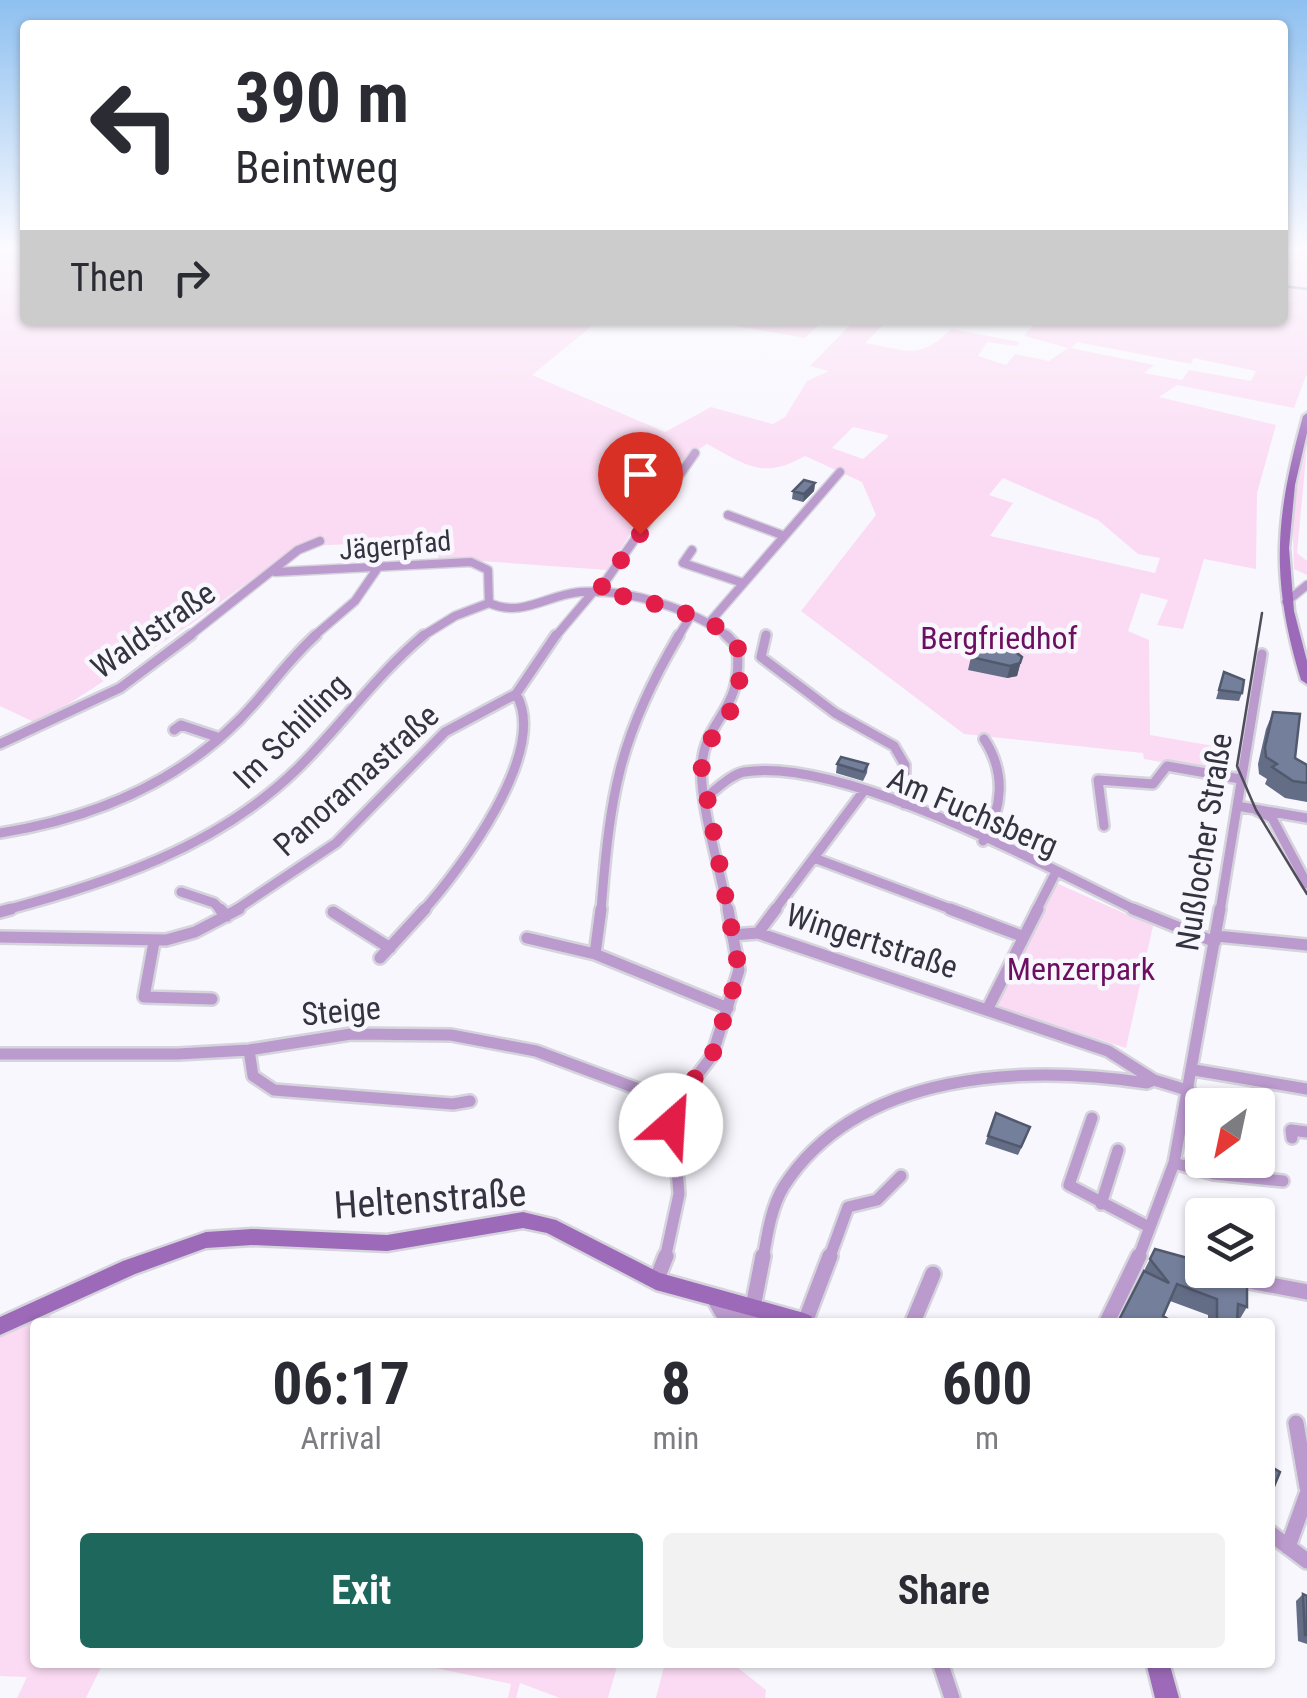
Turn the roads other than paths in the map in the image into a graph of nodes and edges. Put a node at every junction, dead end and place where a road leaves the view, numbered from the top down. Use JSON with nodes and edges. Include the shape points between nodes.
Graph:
{"nodes":[{"id":1,"x":1307,"y":416,"type":"edge"},
{"id":2,"x":695,"y":454,"type":"dead end"},
{"id":3,"x":840,"y":472,"type":"dead end"},
{"id":4,"x":728,"y":515,"type":"dead end"},
{"id":5,"x":782,"y":535,"type":"junction"},
{"id":6,"x":320,"y":541,"type":"dead end"},
{"id":7,"x":692,"y":550,"type":"dead end"},
{"id":8,"x":377,"y":569,"type":"junction"},
{"id":9,"x":275,"y":572,"type":"junction"},
{"id":10,"x":1282,"y":577,"type":"junction"},
{"id":11,"x":742,"y":582,"type":"junction"},
{"id":12,"x":1307,"y":583,"type":"edge"},
{"id":13,"x":596,"y":592,"type":"junction"},
{"id":14,"x":488,"y":603,"type":"junction"},
{"id":15,"x":1285,"y":603,"type":"junction"},
{"id":16,"x":690,"y":617,"type":"junction"},
{"id":17,"x":709,"y":623,"type":"junction"},
{"id":18,"x":766,"y":635,"type":"dead end"},
{"id":19,"x":1262,"y":654,"type":"dead end"},
{"id":20,"x":1307,"y":680,"type":"edge"},
{"id":21,"x":516,"y":694,"type":"junction"},
{"id":22,"x":180,"y":725,"type":"dead end"},
{"id":23,"x":220,"y":738,"type":"junction"},
{"id":24,"x":984,"y":739,"type":"dead end"},
{"id":25,"x":0,"y":744,"type":"edge"},
{"id":26,"x":1240,"y":779,"type":"junction"},
{"id":27,"x":863,"y":792,"type":"junction"},
{"id":28,"x":706,"y":797,"type":"junction"},
{"id":29,"x":904,"y":804,"type":"junction"},
{"id":30,"x":1237,"y":806,"type":"junction"},
{"id":31,"x":1256,"y":810,"type":"junction"},
{"id":32,"x":1307,"y":818,"type":"edge"},
{"id":33,"x":1104,"y":826,"type":"dead end"},
{"id":34,"x":0,"y":832,"type":"edge"},
{"id":35,"x":983,"y":841,"type":"junction"},
{"id":36,"x":814,"y":858,"type":"junction"},
{"id":37,"x":1055,"y":874,"type":"junction"},
{"id":38,"x":1307,"y":884,"type":"edge"},
{"id":39,"x":181,"y":892,"type":"dead end"},
{"id":40,"x":0,"y":912,"type":"edge"},
{"id":41,"x":332,"y":912,"type":"dead end"},
{"id":42,"x":228,"y":916,"type":"junction"},
{"id":43,"x":758,"y":933,"type":"junction"},
{"id":44,"x":732,"y":935,"type":"junction"},
{"id":45,"x":0,"y":937,"type":"edge"},
{"id":46,"x":527,"y":938,"type":"dead end"},
{"id":47,"x":1024,"y":938,"type":"junction"},
{"id":48,"x":1216,"y":939,"type":"junction"},
{"id":49,"x":154,"y":942,"type":"junction"},
{"id":50,"x":1307,"y":945,"type":"edge"},
{"id":51,"x":390,"y":948,"type":"junction"},
{"id":52,"x":594,"y":954,"type":"junction"},
{"id":53,"x":380,"y":958,"type":"dead end"},
{"id":54,"x":212,"y":999,"type":"dead end"},
{"id":55,"x":728,"y":1008,"type":"junction"},
{"id":56,"x":988,"y":1008,"type":"junction"},
{"id":57,"x":250,"y":1050,"type":"junction"},
{"id":58,"x":0,"y":1054,"type":"edge"},
{"id":59,"x":1194,"y":1070,"type":"junction"},
{"id":60,"x":1154,"y":1080,"type":"junction"},
{"id":61,"x":1191,"y":1088,"type":"edge"},
{"id":62,"x":1307,"y":1088,"type":"edge"},
{"id":63,"x":1185,"y":1089,"type":"edge"},
{"id":64,"x":470,"y":1100,"type":"dead end"},
{"id":65,"x":676,"y":1102,"type":"junction"},
{"id":66,"x":1185,"y":1114,"type":"edge"},
{"id":67,"x":1092,"y":1118,"type":"dead end"},
{"id":68,"x":1290,"y":1129,"type":"dead end"},
{"id":69,"x":1307,"y":1132,"type":"edge"},
{"id":70,"x":1118,"y":1150,"type":"dead end"},
{"id":71,"x":1174,"y":1163,"type":"junction"},
{"id":72,"x":901,"y":1176,"type":"dead end"},
{"id":73,"x":1283,"y":1182,"type":"dead end"},
{"id":74,"x":1101,"y":1204,"type":"junction"},
{"id":75,"x":1150,"y":1227,"type":"junction"},
{"id":76,"x":1141,"y":1252,"type":"junction"},
{"id":77,"x":1158,"y":1258,"type":"edge"},
{"id":78,"x":933,"y":1274,"type":"dead end"},
{"id":79,"x":656,"y":1281,"type":"junction"},
{"id":80,"x":1275,"y":1285,"type":"edge"},
{"id":81,"x":1307,"y":1292,"type":"edge"},
{"id":82,"x":753,"y":1315,"type":"edge"},
{"id":83,"x":806,"y":1318,"type":"edge"},
{"id":84,"x":915,"y":1318,"type":"edge"},
{"id":85,"x":1110,"y":1318,"type":"edge"},
{"id":86,"x":0,"y":1326,"type":"edge"},
{"id":87,"x":1296,"y":1423,"type":"dead end"},
{"id":88,"x":1307,"y":1491,"type":"edge"},
{"id":89,"x":1275,"y":1537,"type":"edge"},
{"id":90,"x":1288,"y":1547,"type":"junction"},
{"id":91,"x":1307,"y":1562,"type":"edge"},
{"id":92,"x":942,"y":1668,"type":"edge"},
{"id":93,"x":1159,"y":1668,"type":"edge"},
{"id":94,"x":952,"y":1698,"type":"edge"},
{"id":95,"x":1167,"y":1698,"type":"edge"}],
"edges":[{"from":1,"to":10,"type":"main road","via":[[1283,512]]},
{"from":2,"to":13,"type":"street","name":"Panoramastraße"},
{"from":3,"to":5,"type":"street"},
{"from":4,"to":5,"type":"street"},
{"from":5,"to":11,"type":"street"},
{"from":6,"to":9,"type":"street","name":"Jägerpfad"},
{"from":7,"to":11,"type":"street","via":[[682,565]]},
{"from":8,"to":9,"type":"street","name":"Jägerpfad"},
{"from":8,"to":14,"type":"street","name":"Jägerpfad","via":[[476,563],[490,575]]},
{"from":8,"to":23,"type":"street"},
{"from":9,"to":25,"type":"street","name":"Waldstraße","via":[[120,688]]},
{"from":10,"to":12,"type":"street"},
{"from":10,"to":15,"type":"main road"},
{"from":11,"to":17,"type":"street"},
{"from":12,"to":15,"type":"street"},
{"from":13,"to":14,"type":"street","via":[[571,593],[523,610]]},
{"from":13,"to":16,"type":"street"},
{"from":13,"to":21,"type":"street","name":"Panoramastraße","via":[[564,624]]},
{"from":14,"to":40,"type":"street","name":"Im Schilling","via":[[453,615],[409,646],[286,780],[228,823],[144,864]]},
{"from":15,"to":20,"type":"main road"},
{"from":16,"to":17,"type":"street"},
{"from":16,"to":52,"type":"street","via":[[619,753]]},
{"from":17,"to":28,"type":"street","via":[[737,646],[739,680],[732,709],[702,756]]},
{"from":18,"to":29,"type":"street","via":[[761,658],[835,714],[896,748],[906,765]]},
{"from":19,"to":26,"type":"street","name":"Nußlocher Straße"},
{"from":21,"to":42,"type":"street","name":"Panoramastraße","via":[[451,728],[336,843]]},
{"from":21,"to":51,"type":"street","via":[[520,736],[499,808],[461,865]]},
{"from":22,"to":23,"type":"street"},
{"from":23,"to":34,"type":"street","via":[[116,802],[48,825]]},
{"from":24,"to":35,"type":"street","via":[[1000,785],[993,826]]},
{"from":26,"to":30,"type":"street","name":"Nußlocher Straße"},
{"from":26,"to":33,"type":"street","via":[[1167,766],[1153,784],[1098,780]]},
{"from":27,"to":28,"type":"street","name":"Am Fuchsberg","via":[[818,779],[747,772]]},
{"from":27,"to":29,"type":"street","name":"Am Fuchsberg"},
{"from":27,"to":36,"type":"street"},
{"from":28,"to":44,"type":"street"},
{"from":29,"to":35,"type":"street","name":"Am Fuchsberg"},
{"from":30,"to":31,"type":"street"},
{"from":30,"to":48,"type":"street","name":"Nußlocher Straße"},
{"from":31,"to":32,"type":"street"},
{"from":31,"to":38,"type":"street","via":[[1272,818]]},
{"from":35,"to":37,"type":"street","name":"Am Fuchsberg"},
{"from":36,"to":43,"type":"street"},
{"from":36,"to":47,"type":"street"},
{"from":37,"to":47,"type":"street"},
{"from":37,"to":48,"type":"street","name":"Am Fuchsberg","via":[[1176,930]]},
{"from":39,"to":42,"type":"street","via":[[214,903]]},
{"from":41,"to":51,"type":"street","via":[[354,921],[362,937]]},
{"from":42,"to":49,"type":"street","name":"Panoramastraße"},
{"from":43,"to":44,"type":"street"},
{"from":43,"to":56,"type":"street","name":"Wingertstraße"},
{"from":44,"to":55,"type":"street","via":[[739,970]]},
{"from":45,"to":49,"type":"street","name":"Panoramastraße"},
{"from":46,"to":52,"type":"street"},
{"from":47,"to":56,"type":"street"},
{"from":48,"to":50,"type":"street","name":"Am Fuchsberg"},
{"from":48,"to":59,"type":"street","name":"Nußlocher Straße"},
{"from":49,"to":54,"type":"street","via":[[144,997]]},
{"from":51,"to":53,"type":"street"},
{"from":52,"to":55,"type":"street"},
{"from":55,"to":65,"type":"street","via":[[712,1056]]},
{"from":56,"to":60,"type":"street","name":"Wingertstraße","via":[[1118,1055]]},
{"from":57,"to":58,"type":"street","name":"Steige"},
{"from":57,"to":64,"type":"street","via":[[252,1076],[274,1090]]},
{"from":57,"to":65,"type":"street","name":"Steige","via":[[351,1034],[475,1038],[546,1054]]},
{"from":59,"to":61,"type":"street","name":"Nußlocher Straße"},
{"from":59,"to":62,"type":"street"},
{"from":60,"to":63,"type":"street","name":"Wingertstraße"},
{"from":60,"to":82,"type":"street","via":[[1059,1073],[985,1078],[879,1110],[832,1136],[802,1161],[781,1192]]},
{"from":65,"to":79,"type":"street","via":[[670,1119],[679,1170],[676,1230]]},
{"from":66,"to":71,"type":"street","name":"Nußlocher Straße"},
{"from":67,"to":74,"type":"street","via":[[1069,1185]]},
{"from":68,"to":69,"type":"street"},
{"from":70,"to":74,"type":"street"},
{"from":71,"to":73,"type":"street"},
{"from":71,"to":75,"type":"street","name":"Nußlocher Straße"},
{"from":72,"to":83,"type":"street","via":[[886,1195],[848,1207]]},
{"from":74,"to":75,"type":"street"},
{"from":75,"to":76,"type":"street","name":"Nußlocher Straße"},
{"from":76,"to":77,"type":"street"},
{"from":76,"to":85,"type":"street","name":"Nußlocher Straße"},
{"from":78,"to":84,"type":"street"},
{"from":79,"to":82,"type":"main road","name":"Heltenstraße"},
{"from":79,"to":86,"type":"main road","name":"Heltenstraße","via":[[550,1226],[523,1220],[387,1243],[228,1238],[188,1244]]},
{"from":80,"to":81,"type":"street"},
{"from":87,"to":88,"type":"street"},
{"from":88,"to":90,"type":"street"},
{"from":89,"to":90,"type":"street"},
{"from":90,"to":91,"type":"street"},
{"from":92,"to":94,"type":"street"},
{"from":93,"to":95,"type":"main road"}]}
